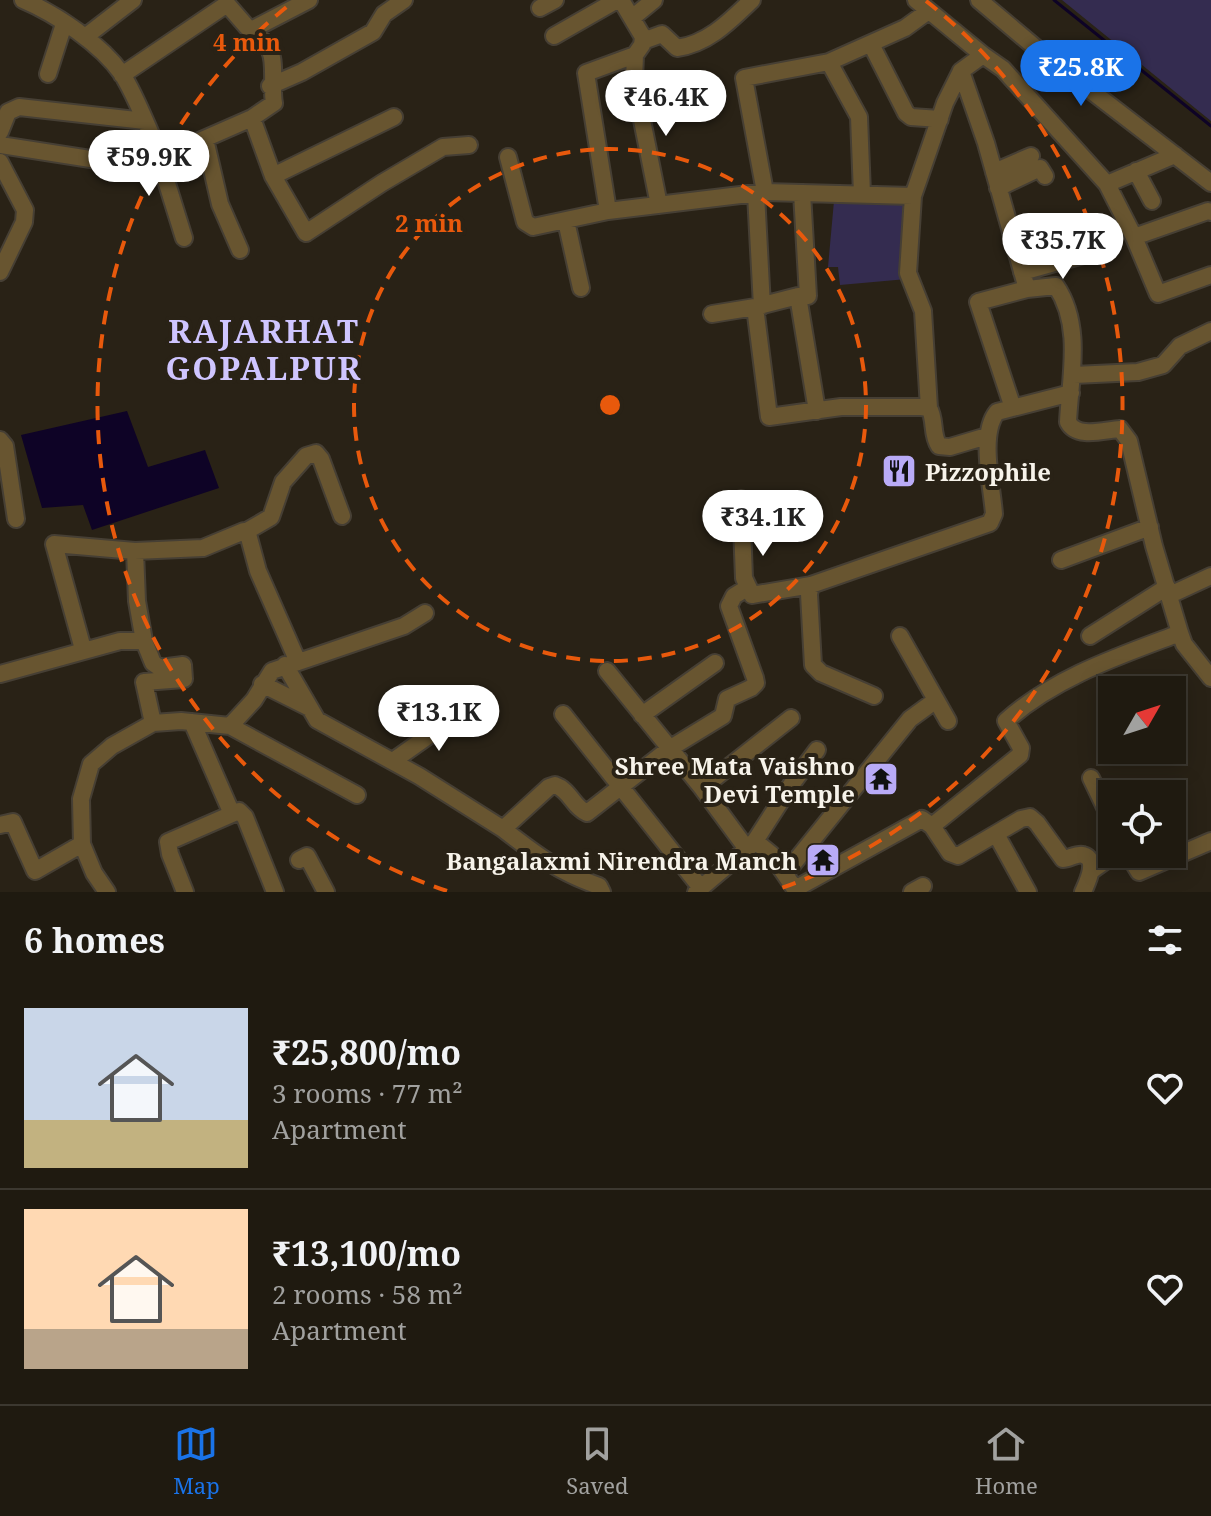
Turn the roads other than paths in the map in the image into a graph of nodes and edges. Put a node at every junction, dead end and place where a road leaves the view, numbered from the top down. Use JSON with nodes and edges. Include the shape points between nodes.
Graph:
{"nodes":[{"id":1,"x":23,"y":0,"type":"edge"},
{"id":2,"x":133,"y":0,"type":"edge"},
{"id":3,"x":309,"y":0,"type":"edge"},
{"id":4,"x":404,"y":0,"type":"edge"},
{"id":5,"x":619,"y":0,"type":"edge"},
{"id":6,"x":654,"y":0,"type":"edge"},
{"id":7,"x":752,"y":0,"type":"edge"},
{"id":8,"x":979,"y":0,"type":"edge"},
{"id":9,"x":227,"y":1,"type":"edge"},
{"id":10,"x":47,"y":4,"type":"edge"},
{"id":11,"x":922,"y":6,"type":"edge"},
{"id":12,"x":632,"y":18,"type":"junction"},
{"id":13,"x":64,"y":24,"type":"junction"},
{"id":14,"x":253,"y":29,"type":"junction"},
{"id":15,"x":554,"y":36,"type":"dead end"},
{"id":16,"x":85,"y":37,"type":"junction"},
{"id":17,"x":871,"y":44,"type":"junction"},
{"id":18,"x":639,"y":48,"type":"junction"},
{"id":19,"x":983,"y":55,"type":"junction"},
{"id":20,"x":829,"y":62,"type":"junction"},
{"id":21,"x":961,"y":71,"type":"junction"},
{"id":22,"x":48,"y":74,"type":"dead end"},
{"id":23,"x":122,"y":75,"type":"junction"},
{"id":24,"x":270,"y":86,"type":"junction"},
{"id":25,"x":394,"y":117,"type":"dead end"},
{"id":26,"x":252,"y":118,"type":"junction"},
{"id":27,"x":940,"y":119,"type":"junction"},
{"id":28,"x":145,"y":121,"type":"junction"},
{"id":29,"x":0,"y":132,"type":"edge"},
{"id":30,"x":205,"y":139,"type":"junction"},
{"id":31,"x":0,"y":145,"type":"edge"},
{"id":32,"x":469,"y":145,"type":"dead end"},
{"id":33,"x":157,"y":148,"type":"junction"},
{"id":34,"x":1175,"y":155,"type":"junction"},
{"id":35,"x":1031,"y":156,"type":"dead end"},
{"id":36,"x":508,"y":157,"type":"dead end"},
{"id":37,"x":0,"y":162,"type":"edge"},
{"id":38,"x":161,"y":170,"type":"junction"},
{"id":39,"x":1136,"y":171,"type":"junction"},
{"id":40,"x":273,"y":176,"type":"junction"},
{"id":41,"x":1045,"y":176,"type":"dead end"},
{"id":42,"x":996,"y":180,"type":"junction"},
{"id":43,"x":1211,"y":183,"type":"edge"},
{"id":44,"x":1107,"y":184,"type":"junction"},
{"id":45,"x":761,"y":193,"type":"junction"},
{"id":46,"x":802,"y":193,"type":"junction"},
{"id":47,"x":862,"y":194,"type":"junction"},
{"id":48,"x":913,"y":196,"type":"junction"},
{"id":49,"x":1152,"y":201,"type":"dead end"},
{"id":50,"x":659,"y":205,"type":"junction"},
{"id":51,"x":608,"y":211,"type":"junction"},
{"id":52,"x":1211,"y":212,"type":"edge"},
{"id":53,"x":566,"y":221,"type":"junction"},
{"id":54,"x":1134,"y":237,"type":"junction"},
{"id":55,"x":184,"y":238,"type":"dead end"},
{"id":56,"x":240,"y":250,"type":"dead end"},
{"id":57,"x":1094,"y":252,"type":"dead end"},
{"id":58,"x":0,"y":272,"type":"edge"},
{"id":59,"x":1022,"y":272,"type":"junction"},
{"id":60,"x":1211,"y":275,"type":"edge"},
{"id":61,"x":581,"y":288,"type":"dead end"},
{"id":62,"x":1027,"y":289,"type":"junction"},
{"id":63,"x":798,"y":296,"type":"junction"},
{"id":64,"x":759,"y":306,"type":"junction"},
{"id":65,"x":712,"y":314,"type":"dead end"},
{"id":66,"x":1211,"y":331,"type":"edge"},
{"id":67,"x":1074,"y":375,"type":"junction"},
{"id":68,"x":1071,"y":393,"type":"junction"},
{"id":69,"x":929,"y":408,"type":"junction"},
{"id":70,"x":1013,"y":408,"type":"junction"},
{"id":71,"x":817,"y":411,"type":"junction"},
{"id":72,"x":987,"y":436,"type":"junction"},
{"id":73,"x":0,"y":440,"type":"edge"},
{"id":74,"x":741,"y":499,"type":"dead end"},
{"id":75,"x":342,"y":516,"type":"dead end"},
{"id":76,"x":16,"y":519,"type":"dead end"},
{"id":77,"x":1150,"y":527,"type":"junction"},
{"id":78,"x":247,"y":531,"type":"junction"},
{"id":79,"x":135,"y":551,"type":"junction"},
{"id":80,"x":1061,"y":560,"type":"dead end"},
{"id":81,"x":1211,"y":576,"type":"edge"},
{"id":82,"x":811,"y":585,"type":"junction"},
{"id":83,"x":747,"y":588,"type":"junction"},
{"id":84,"x":1168,"y":591,"type":"junction"},
{"id":85,"x":425,"y":613,"type":"dead end"},
{"id":86,"x":1180,"y":633,"type":"junction"},
{"id":87,"x":900,"y":636,"type":"dead end"},
{"id":88,"x":1090,"y":636,"type":"dead end"},
{"id":89,"x":144,"y":641,"type":"junction"},
{"id":90,"x":83,"y":649,"type":"junction"},
{"id":91,"x":715,"y":663,"type":"dead end"},
{"id":92,"x":291,"y":664,"type":"junction"},
{"id":93,"x":607,"y":671,"type":"dead end"},
{"id":94,"x":0,"y":674,"type":"edge"},
{"id":95,"x":1211,"y":678,"type":"edge"},
{"id":96,"x":262,"y":684,"type":"junction"},
{"id":97,"x":874,"y":696,"type":"dead end"},
{"id":98,"x":936,"y":700,"type":"junction"},
{"id":99,"x":311,"y":709,"type":"junction"},
{"id":100,"x":462,"y":712,"type":"dead end"},
{"id":101,"x":563,"y":714,"type":"dead end"},
{"id":102,"x":642,"y":715,"type":"junction"},
{"id":103,"x":791,"y":718,"type":"dead end"},
{"id":104,"x":948,"y":721,"type":"dead end"},
{"id":105,"x":192,"y":722,"type":"junction"},
{"id":106,"x":153,"y":723,"type":"junction"},
{"id":107,"x":230,"y":726,"type":"junction"},
{"id":108,"x":669,"y":749,"type":"junction"},
{"id":109,"x":817,"y":750,"type":"dead end"},
{"id":110,"x":393,"y":761,"type":"junction"},
{"id":111,"x":1091,"y":778,"type":"dead end"},
{"id":112,"x":619,"y":788,"type":"junction"},
{"id":113,"x":702,"y":788,"type":"junction"},
{"id":114,"x":1098,"y":793,"type":"edge"},
{"id":115,"x":357,"y":795,"type":"dead end"},
{"id":116,"x":229,"y":807,"type":"dead end"},
{"id":117,"x":0,"y":825,"type":"edge"},
{"id":118,"x":932,"y":826,"type":"junction"},
{"id":119,"x":503,"y":829,"type":"junction"},
{"id":120,"x":996,"y":834,"type":"junction"},
{"id":121,"x":1211,"y":841,"type":"edge"},
{"id":122,"x":82,"y":844,"type":"junction"},
{"id":123,"x":751,"y":845,"type":"junction"},
{"id":124,"x":1186,"y":852,"type":"edge"},
{"id":125,"x":299,"y":860,"type":"dead end"},
{"id":126,"x":1098,"y":866,"type":"edge"},
{"id":127,"x":1091,"y":871,"type":"junction"},
{"id":128,"x":791,"y":887,"type":"edge"},
{"id":129,"x":699,"y":890,"type":"edge"},
{"id":130,"x":107,"y":892,"type":"edge"},
{"id":131,"x":185,"y":892,"type":"edge"},
{"id":132,"x":275,"y":892,"type":"edge"},
{"id":133,"x":326,"y":892,"type":"edge"},
{"id":134,"x":602,"y":892,"type":"edge"},
{"id":135,"x":1028,"y":892,"type":"edge"},
{"id":136,"x":1083,"y":892,"type":"edge"}],
"edges":[{"from":1,"to":10,"type":"street"},
{"from":2,"to":16,"type":"street"},
{"from":3,"to":14,"type":"street"},
{"from":4,"to":24,"type":"street","via":[[384,14],[373,32]]},
{"from":5,"to":12,"type":"street"},
{"from":5,"to":15,"type":"street"},
{"from":6,"to":12,"type":"street"},
{"from":7,"to":18,"type":"street","via":[[723,27],[693,44],[677,48],[662,34]]},
{"from":8,"to":34,"type":"street"},
{"from":9,"to":14,"type":"street"},
{"from":9,"to":23,"type":"street"},
{"from":10,"to":13,"type":"street"},
{"from":11,"to":17,"type":"street","via":[[905,28]]},
{"from":11,"to":19,"type":"street"},
{"from":12,"to":18,"type":"street"},
{"from":13,"to":16,"type":"street"},
{"from":13,"to":22,"type":"street"},
{"from":14,"to":24,"type":"street","via":[[271,52]]},
{"from":16,"to":23,"type":"street"},
{"from":17,"to":20,"type":"street"},
{"from":17,"to":27,"type":"street","via":[[906,113]]},
{"from":18,"to":50,"type":"street","via":[[634,80]]},
{"from":18,"to":51,"type":"street","via":[[586,73]]},
{"from":19,"to":21,"type":"street"},
{"from":19,"to":44,"type":"street","via":[[1003,69]]},
{"from":20,"to":45,"type":"street","via":[[744,78]]},
{"from":20,"to":47,"type":"street","via":[[859,117]]},
{"from":21,"to":27,"type":"street"},
{"from":21,"to":42,"type":"street"},
{"from":23,"to":28,"type":"street"},
{"from":24,"to":26,"type":"street","via":[[274,103]]},
{"from":25,"to":40,"type":"street"},
{"from":26,"to":30,"type":"street"},
{"from":26,"to":40,"type":"street"},
{"from":27,"to":48,"type":"street"},
{"from":28,"to":29,"type":"street","via":[[19,107],[8,112]]},
{"from":28,"to":33,"type":"street"},
{"from":30,"to":33,"type":"street","via":[[179,150]]},
{"from":30,"to":56,"type":"street","via":[[220,204]]},
{"from":31,"to":38,"type":"street"},
{"from":32,"to":40,"type":"street","via":[[443,147],[306,233]]},
{"from":33,"to":38,"type":"street"},
{"from":34,"to":39,"type":"street"},
{"from":34,"to":43,"type":"street"},
{"from":35,"to":42,"type":"street"},
{"from":36,"to":53,"type":"street","via":[[525,222],[533,227]]},
{"from":37,"to":58,"type":"street","via":[[25,210]]},
{"from":38,"to":55,"type":"street"},
{"from":39,"to":44,"type":"street"},
{"from":39,"to":49,"type":"street"},
{"from":41,"to":42,"type":"street","via":[[1040,168]]},
{"from":42,"to":59,"type":"street"},
{"from":44,"to":54,"type":"street"},
{"from":45,"to":46,"type":"street"},
{"from":45,"to":50,"type":"street"},
{"from":45,"to":64,"type":"street"},
{"from":46,"to":47,"type":"street"},
{"from":46,"to":63,"type":"street","via":[[808,296]]},
{"from":47,"to":48,"type":"street"},
{"from":48,"to":69,"type":"street","via":[[908,273],[923,311]]},
{"from":50,"to":51,"type":"street"},
{"from":51,"to":53,"type":"street"},
{"from":52,"to":54,"type":"street"},
{"from":53,"to":61,"type":"street"},
{"from":54,"to":60,"type":"street","via":[[1158,294]]},
{"from":57,"to":59,"type":"street"},
{"from":59,"to":62,"type":"street"},
{"from":62,"to":67,"type":"street","via":[[1056,286],[1061,294]]},
{"from":62,"to":70,"type":"street","via":[[978,302]]},
{"from":63,"to":64,"type":"street"},
{"from":63,"to":71,"type":"street"},
{"from":64,"to":65,"type":"street"},
{"from":64,"to":71,"type":"street","via":[[769,417]]},
{"from":66,"to":67,"type":"street","via":[[1180,346],[1163,365],[1138,372]]},
{"from":67,"to":68,"type":"street"},
{"from":68,"to":70,"type":"street"},
{"from":68,"to":77,"type":"street","via":[[1072,429],[1120,429],[1129,441]]},
{"from":69,"to":71,"type":"street"},
{"from":69,"to":72,"type":"street","via":[[939,446]]},
{"from":70,"to":72,"type":"street","via":[[997,412]]},
{"from":72,"to":82,"type":"street","via":[[994,514],[990,523]]},
{"from":73,"to":76,"type":"street"},
{"from":74,"to":83,"type":"street"},
{"from":75,"to":78,"type":"street","via":[[321,459],[313,452],[283,482],[271,517]]},
{"from":77,"to":80,"type":"street"},
{"from":77,"to":84,"type":"street"},
{"from":78,"to":79,"type":"street","via":[[203,548]]},
{"from":78,"to":92,"type":"street"},
{"from":79,"to":89,"type":"street"},
{"from":79,"to":90,"type":"street","via":[[54,544]]},
{"from":81,"to":84,"type":"street"},
{"from":82,"to":83,"type":"street","via":[[758,595]]},
{"from":82,"to":97,"type":"street","via":[[813,665]]},
{"from":83,"to":108,"type":"street","via":[[729,606],[756,683],[727,699],[723,716]]},
{"from":84,"to":86,"type":"street"},
{"from":84,"to":88,"type":"street"},
{"from":85,"to":92,"type":"street","via":[[404,626]]},
{"from":86,"to":95,"type":"street"},
{"from":86,"to":118,"type":"street","via":[[1071,677],[1015,713],[1006,721],[1020,755]]},
{"from":87,"to":98,"type":"street"},
{"from":89,"to":90,"type":"street"},
{"from":89,"to":106,"type":"street","via":[[160,668],[183,665],[184,679],[144,682]]},
{"from":90,"to":94,"type":"street"},
{"from":91,"to":102,"type":"street"},
{"from":92,"to":96,"type":"street","via":[[272,671]]},
{"from":92,"to":99,"type":"street"},
{"from":93,"to":102,"type":"street"},
{"from":96,"to":99,"type":"street"},
{"from":96,"to":107,"type":"street"},
{"from":98,"to":104,"type":"street"},
{"from":98,"to":128,"type":"street","via":[[910,719]]},
{"from":99,"to":110,"type":"street","via":[[317,720]]},
{"from":100,"to":110,"type":"street"},
{"from":101,"to":112,"type":"street"},
{"from":102,"to":108,"type":"street"},
{"from":103,"to":113,"type":"street"},
{"from":105,"to":106,"type":"street"},
{"from":105,"to":107,"type":"street"},
{"from":105,"to":116,"type":"street"},
{"from":106,"to":122,"type":"street","via":[[91,764],[81,799]]},
{"from":107,"to":115,"type":"street"},
{"from":108,"to":112,"type":"street"},
{"from":108,"to":113,"type":"street"},
{"from":109,"to":123,"type":"street"},
{"from":110,"to":119,"type":"street"},
{"from":111,"to":114,"type":"street"},
{"from":112,"to":119,"type":"street","via":[[587,813],[555,785]]},
{"from":112,"to":129,"type":"street"},
{"from":113,"to":123,"type":"street"},
{"from":117,"to":122,"type":"street","via":[[13,822],[35,871]]},
{"from":118,"to":120,"type":"street","via":[[950,853],[958,856]]},
{"from":118,"to":128,"type":"street","via":[[922,819]]},
{"from":119,"to":134,"type":"street","via":[[542,859]]},
{"from":120,"to":127,"type":"street","via":[[1030,817],[1063,859],[1086,856]]},
{"from":120,"to":135,"type":"street"},
{"from":121,"to":124,"type":"street"},
{"from":122,"to":130,"type":"street"},
{"from":123,"to":128,"type":"street","via":[[771,854]]},
{"from":123,"to":129,"type":"street"},
{"from":125,"to":133,"type":"street","via":[[307,856]]},
{"from":126,"to":127,"type":"street"},
{"from":127,"to":136,"type":"street"},
{"from":131,"to":132,"type":"street","via":[[168,842],[239,811]]}]}
